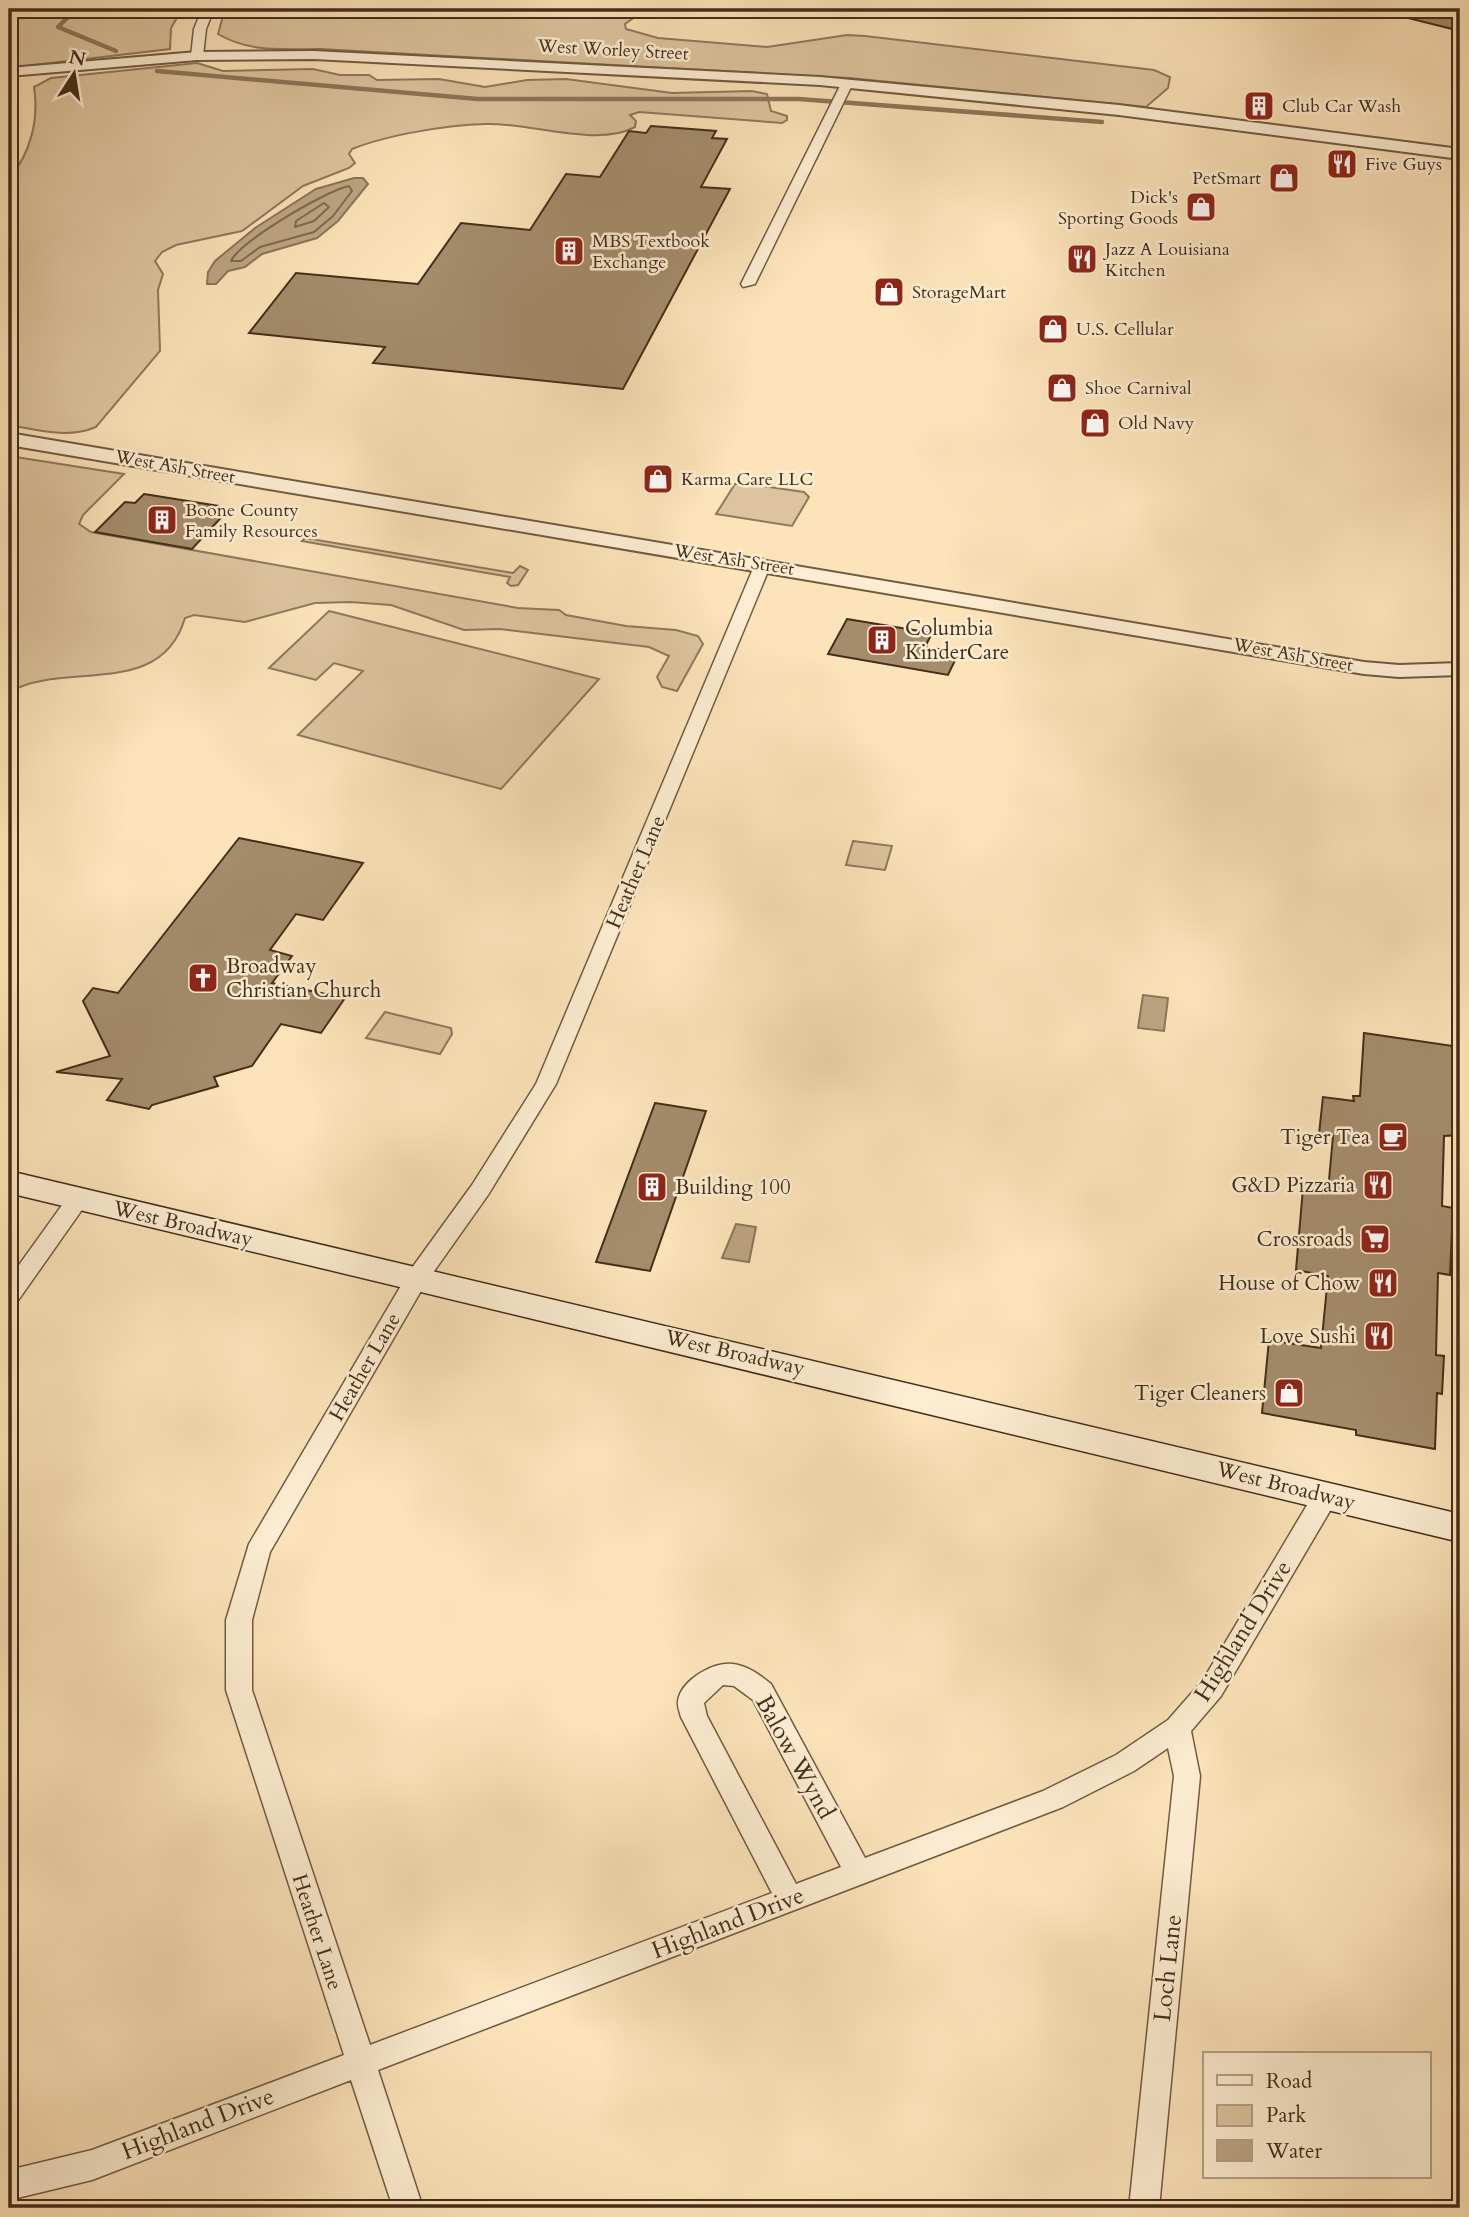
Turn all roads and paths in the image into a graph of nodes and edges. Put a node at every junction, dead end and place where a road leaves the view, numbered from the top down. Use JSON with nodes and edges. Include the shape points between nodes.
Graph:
{"nodes":[{"id":1,"x":208,"y":9,"type":"edge"},
{"id":2,"x":197,"y":56,"type":"junction"},
{"id":3,"x":9,"y":72,"type":"edge"},
{"id":4,"x":845,"y":88,"type":"junction"},
{"id":5,"x":1213,"y":121,"type":"junction"},
{"id":6,"x":1460,"y":146,"type":"edge"},
{"id":7,"x":1460,"y":154,"type":"edge"},
{"id":8,"x":748,"y":284,"type":"dead end"},
{"id":9,"x":9,"y":439,"type":"edge"},
{"id":10,"x":763,"y":564,"type":"junction"},
{"id":11,"x":1460,"y":669,"type":"edge"},
{"id":12,"x":9,"y":1182,"type":"edge"},
{"id":13,"x":78,"y":1199,"type":"junction"},
{"id":14,"x":417,"y":1278,"type":"junction"},
{"id":15,"x":9,"y":1296,"type":"edge"},
{"id":16,"x":1325,"y":1497,"type":"junction"},
{"id":17,"x":1460,"y":1528,"type":"edge"},
{"id":18,"x":1177,"y":1728,"type":"junction"},
{"id":19,"x":858,"y":1873,"type":"junction"},
{"id":20,"x":790,"y":1900,"type":"junction"},
{"id":21,"x":359,"y":2063,"type":"junction"},
{"id":22,"x":9,"y":2185,"type":"edge"},
{"id":23,"x":408,"y":2208,"type":"edge"},
{"id":24,"x":1144,"y":2208,"type":"edge"}],
"edges":[{"from":1,"to":2,"type":"street"},
{"from":2,"to":3,"type":"street","name":"West Worley Street"},
{"from":2,"to":4,"type":"street","name":"West Worley Street","via":[[397,57]]},
{"from":4,"to":5,"type":"street","name":"West Worley Street"},
{"from":4,"to":8,"type":"street"},
{"from":5,"to":6,"type":"street","name":"West Worley Street"},
{"from":5,"to":7,"type":"street","name":"West Worley Street"},
{"from":9,"to":10,"type":"street","name":"West Ash Street"},
{"from":10,"to":11,"type":"street","name":"West Ash Street","via":[[1364,668]]},
{"from":10,"to":14,"type":"street","name":"Heather Lane","via":[[547,1084]]},
{"from":12,"to":13,"type":"main road","name":"West Broadway"},
{"from":13,"to":14,"type":"main road","name":"West Broadway"},
{"from":13,"to":15,"type":"street"},
{"from":14,"to":16,"type":"main road","name":"West Broadway"},
{"from":14,"to":21,"type":"street","name":"Heather Lane","via":[[258,1550],[239,1620],[239,1690]]},
{"from":16,"to":17,"type":"main road","name":"West Broadway"},
{"from":16,"to":18,"type":"street","name":"Highland Drive","via":[[1212,1688]]},
{"from":18,"to":19,"type":"street","name":"Highland Drive","via":[[1125,1763],[1052,1799]]},
{"from":18,"to":24,"type":"street","name":"Loch Lane","via":[[1187,1776]]},
{"from":19,"to":20,"type":"street","name":"Highland Drive"},
{"from":19,"to":20,"type":"street","name":"Balow Wynd","via":[[762,1692],[749,1679],[733,1673],[716,1677],[701,1684],[691,1701],[694,1717]]},
{"from":20,"to":21,"type":"street","name":"Highland Drive"},
{"from":21,"to":22,"type":"street","name":"Highland Drive","via":[[92,2165]]},
{"from":21,"to":23,"type":"street","name":"Heather Lane"}]}
